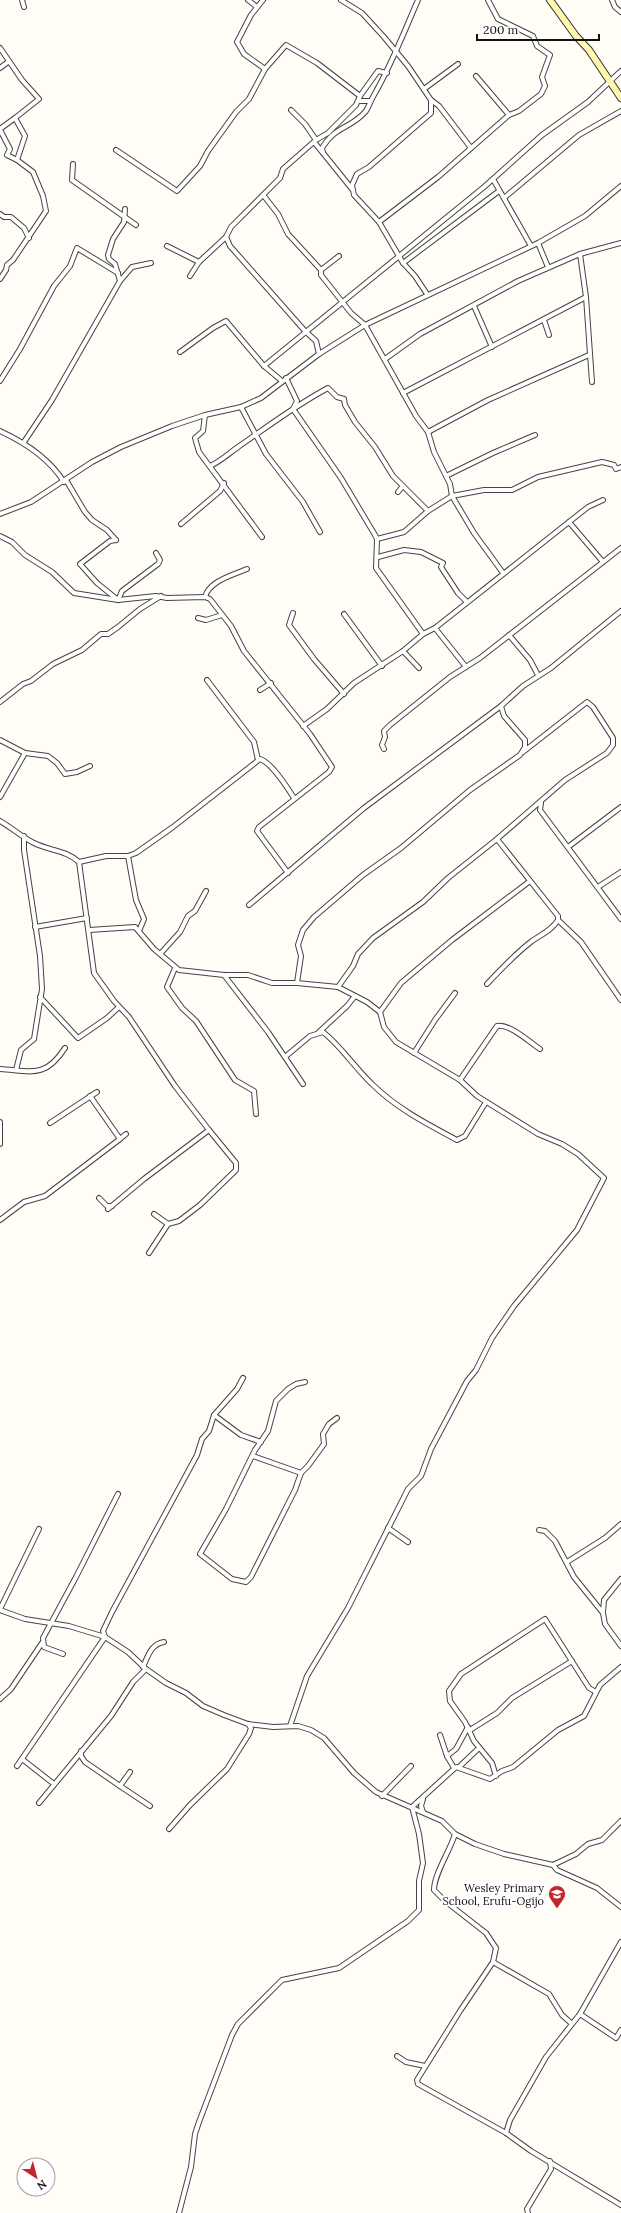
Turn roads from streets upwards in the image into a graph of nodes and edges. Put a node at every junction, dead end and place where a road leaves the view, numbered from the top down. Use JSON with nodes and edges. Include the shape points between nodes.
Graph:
{"nodes":[{"id":1,"x":22,"y":0,"type":"edge"},
{"id":2,"x":248,"y":0,"type":"edge"},
{"id":3,"x":263,"y":0,"type":"edge"},
{"id":4,"x":341,"y":0,"type":"edge"},
{"id":5,"x":418,"y":0,"type":"edge"},
{"id":6,"x":488,"y":0,"type":"edge"},
{"id":7,"x":493,"y":0,"type":"edge"},
{"id":8,"x":550,"y":0,"type":"edge"},
{"id":9,"x":612,"y":0,"type":"edge"},
{"id":10,"x":491,"y":5,"type":"junction"},
{"id":11,"x":24,"y":7,"type":"dead end"},
{"id":12,"x":258,"y":7,"type":"junction"},
{"id":13,"x":621,"y":12,"type":"edge"},
{"id":14,"x":0,"y":48,"type":"edge"},
{"id":15,"x":396,"y":54,"type":"junction"},
{"id":16,"x":8,"y":62,"type":"junction"},
{"id":17,"x":458,"y":64,"type":"dead end"},
{"id":18,"x":0,"y":68,"type":"edge"},
{"id":19,"x":265,"y":69,"type":"junction"},
{"id":20,"x":621,"y":71,"type":"edge"},
{"id":21,"x":387,"y":73,"type":"junction"},
{"id":22,"x":476,"y":76,"type":"dead end"},
{"id":23,"x":609,"y":80,"type":"junction"},
{"id":24,"x":424,"y":89,"type":"junction"},
{"id":25,"x":360,"y":96,"type":"junction"},
{"id":26,"x":621,"y":98,"type":"edge"},
{"id":27,"x":432,"y":100,"type":"junction"},
{"id":28,"x":359,"y":101,"type":"junction"},
{"id":29,"x":370,"y":101,"type":"junction"},
{"id":30,"x":291,"y":110,"type":"dead end"},
{"id":31,"x":621,"y":111,"type":"edge"},
{"id":32,"x":509,"y":115,"type":"junction"},
{"id":33,"x":15,"y":118,"type":"junction"},
{"id":34,"x":0,"y":130,"type":"edge"},
{"id":35,"x":315,"y":141,"type":"junction"},
{"id":36,"x":472,"y":148,"type":"junction"},
{"id":37,"x":116,"y":150,"type":"dead end"},
{"id":38,"x":324,"y":153,"type":"junction"},
{"id":39,"x":17,"y":160,"type":"junction"},
{"id":40,"x":73,"y":164,"type":"dead end"},
{"id":41,"x":493,"y":179,"type":"junction"},
{"id":42,"x":621,"y":186,"type":"edge"},
{"id":43,"x":352,"y":189,"type":"junction"},
{"id":44,"x":499,"y":191,"type":"junction"},
{"id":45,"x":264,"y":196,"type":"junction"},
{"id":46,"x":504,"y":198,"type":"junction"},
{"id":47,"x":125,"y":209,"type":"dead end"},
{"id":48,"x":0,"y":214,"type":"edge"},
{"id":49,"x":124,"y":216,"type":"junction"},
{"id":50,"x":379,"y":222,"type":"junction"},
{"id":51,"x":136,"y":225,"type":"dead end"},
{"id":52,"x":226,"y":237,"type":"junction"},
{"id":53,"x":29,"y":238,"type":"junction"},
{"id":54,"x":538,"y":243,"type":"junction"},
{"id":55,"x":621,"y":243,"type":"edge"},
{"id":56,"x":167,"y":246,"type":"dead end"},
{"id":57,"x":531,"y":246,"type":"junction"},
{"id":58,"x":580,"y":254,"type":"junction"},
{"id":59,"x":339,"y":256,"type":"dead end"},
{"id":60,"x":398,"y":256,"type":"junction"},
{"id":61,"x":199,"y":262,"type":"junction"},
{"id":62,"x":151,"y":263,"type":"dead end"},
{"id":63,"x":403,"y":263,"type":"junction"},
{"id":64,"x":548,"y":267,"type":"junction"},
{"id":65,"x":321,"y":270,"type":"junction"},
{"id":66,"x":118,"y":274,"type":"junction"},
{"id":67,"x":190,"y":276,"type":"dead end"},
{"id":68,"x":0,"y":279,"type":"edge"},
{"id":69,"x":120,"y":280,"type":"junction"},
{"id":70,"x":427,"y":294,"type":"junction"},
{"id":71,"x":586,"y":297,"type":"junction"},
{"id":72,"x":342,"y":301,"type":"junction"},
{"id":73,"x":474,"y":306,"type":"junction"},
{"id":74,"x":544,"y":320,"type":"junction"},
{"id":75,"x":365,"y":325,"type":"junction"},
{"id":76,"x":305,"y":331,"type":"junction"},
{"id":77,"x":549,"y":335,"type":"dead end"},
{"id":78,"x":492,"y":347,"type":"junction"},
{"id":79,"x":180,"y":352,"type":"dead end"},
{"id":80,"x":319,"y":354,"type":"junction"},
{"id":81,"x":589,"y":356,"type":"junction"},
{"id":82,"x":385,"y":359,"type":"junction"},
{"id":83,"x":264,"y":366,"type":"junction"},
{"id":84,"x":284,"y":380,"type":"junction"},
{"id":85,"x":0,"y":381,"type":"edge"},
{"id":86,"x":592,"y":382,"type":"dead end"},
{"id":87,"x":403,"y":393,"type":"junction"},
{"id":88,"x":240,"y":408,"type":"junction"},
{"id":89,"x":293,"y":409,"type":"junction"},
{"id":90,"x":205,"y":415,"type":"junction"},
{"id":91,"x":0,"y":431,"type":"edge"},
{"id":92,"x":428,"y":432,"type":"junction"},
{"id":93,"x":256,"y":435,"type":"junction"},
{"id":94,"x":535,"y":435,"type":"dead end"},
{"id":95,"x":24,"y":442,"type":"junction"},
{"id":96,"x":210,"y":466,"type":"junction"},
{"id":97,"x":621,"y":467,"type":"edge"},
{"id":98,"x":446,"y":476,"type":"junction"},
{"id":99,"x":65,"y":481,"type":"junction"},
{"id":100,"x":224,"y":484,"type":"junction"},
{"id":101,"x":402,"y":487,"type":"junction"},
{"id":102,"x":398,"y":492,"type":"dead end"},
{"id":103,"x":452,"y":496,"type":"junction"},
{"id":104,"x":603,"y":500,"type":"dead end"},
{"id":105,"x":428,"y":511,"type":"junction"},
{"id":106,"x":0,"y":514,"type":"edge"},
{"id":107,"x":569,"y":522,"type":"junction"},
{"id":108,"x":181,"y":524,"type":"dead end"},
{"id":109,"x":320,"y":532,"type":"dead end"},
{"id":110,"x":0,"y":536,"type":"edge"},
{"id":111,"x":262,"y":537,"type":"dead end"},
{"id":112,"x":377,"y":539,"type":"junction"},
{"id":113,"x":621,"y":548,"type":"edge"},
{"id":114,"x":156,"y":553,"type":"dead end"},
{"id":115,"x":378,"y":557,"type":"junction"},
{"id":116,"x":603,"y":562,"type":"junction"},
{"id":117,"x":247,"y":569,"type":"dead end"},
{"id":118,"x":503,"y":573,"type":"junction"},
{"id":119,"x":161,"y":596,"type":"junction"},
{"id":120,"x":205,"y":597,"type":"junction"},
{"id":121,"x":118,"y":600,"type":"junction"},
{"id":122,"x":467,"y":602,"type":"junction"},
{"id":123,"x":621,"y":611,"type":"edge"},
{"id":124,"x":293,"y":613,"type":"dead end"},
{"id":125,"x":344,"y":614,"type":"dead end"},
{"id":126,"x":222,"y":615,"type":"junction"},
{"id":127,"x":198,"y":618,"type":"dead end"},
{"id":128,"x":435,"y":628,"type":"junction"},
{"id":129,"x":423,"y":634,"type":"junction"},
{"id":130,"x":509,"y":635,"type":"junction"},
{"id":131,"x":403,"y":651,"type":"junction"},
{"id":132,"x":382,"y":666,"type":"junction"},
{"id":133,"x":466,"y":666,"type":"junction"},
{"id":134,"x":418,"y":668,"type":"dead end"},
{"id":135,"x":538,"y":675,"type":"junction"},
{"id":136,"x":207,"y":680,"type":"dead end"},
{"id":137,"x":272,"y":683,"type":"junction"},
{"id":138,"x":260,"y":690,"type":"dead end"},
{"id":139,"x":344,"y":694,"type":"junction"},
{"id":140,"x":0,"y":702,"type":"edge"},
{"id":141,"x":501,"y":706,"type":"junction"},
{"id":142,"x":303,"y":726,"type":"junction"},
{"id":143,"x":0,"y":740,"type":"edge"},
{"id":144,"x":384,"y":749,"type":"dead end"},
{"id":145,"x":522,"y":752,"type":"junction"},
{"id":146,"x":25,"y":753,"type":"junction"},
{"id":147,"x":258,"y":760,"type":"junction"},
{"id":148,"x":90,"y":766,"type":"dead end"},
{"id":149,"x":0,"y":797,"type":"edge"},
{"id":150,"x":294,"y":798,"type":"junction"},
{"id":151,"x":542,"y":801,"type":"junction"},
{"id":152,"x":621,"y":807,"type":"edge"},
{"id":153,"x":0,"y":821,"type":"edge"},
{"id":154,"x":24,"y":836,"type":"junction"},
{"id":155,"x":497,"y":840,"type":"junction"},
{"id":156,"x":568,"y":847,"type":"junction"},
{"id":157,"x":128,"y":856,"type":"junction"},
{"id":158,"x":79,"y":862,"type":"junction"},
{"id":159,"x":621,"y":872,"type":"edge"},
{"id":160,"x":288,"y":873,"type":"junction"},
{"id":161,"x":530,"y":881,"type":"junction"},
{"id":162,"x":598,"y":887,"type":"junction"},
{"id":163,"x":206,"y":891,"type":"dead end"},
{"id":164,"x":249,"y":905,"type":"dead end"},
{"id":165,"x":87,"y":918,"type":"junction"},
{"id":166,"x":558,"y":920,"type":"junction"},
{"id":167,"x":621,"y":920,"type":"edge"},
{"id":168,"x":35,"y":927,"type":"junction"},
{"id":169,"x":89,"y":930,"type":"junction"},
{"id":170,"x":139,"y":931,"type":"junction"},
{"id":171,"x":161,"y":953,"type":"junction"},
{"id":172,"x":175,"y":968,"type":"junction"},
{"id":173,"x":224,"y":975,"type":"junction"},
{"id":174,"x":297,"y":982,"type":"junction"},
{"id":175,"x":487,"y":984,"type":"dead end"},
{"id":176,"x":338,"y":987,"type":"junction"},
{"id":177,"x":455,"y":993,"type":"dead end"},
{"id":178,"x":354,"y":996,"type":"junction"},
{"id":179,"x":40,"y":997,"type":"junction"},
{"id":180,"x":621,"y":1000,"type":"edge"},
{"id":181,"x":119,"y":1007,"type":"junction"},
{"id":182,"x":380,"y":1012,"type":"junction"},
{"id":183,"x":319,"y":1032,"type":"junction"},
{"id":184,"x":65,"y":1048,"type":"dead end"},
{"id":185,"x":540,"y":1049,"type":"dead end"},
{"id":186,"x":414,"y":1053,"type":"junction"},
{"id":187,"x":285,"y":1057,"type":"junction"},
{"id":188,"x":0,"y":1070,"type":"edge"},
{"id":189,"x":16,"y":1070,"type":"junction"},
{"id":190,"x":460,"y":1080,"type":"junction"},
{"id":191,"x":303,"y":1084,"type":"dead end"},
{"id":192,"x":97,"y":1092,"type":"dead end"},
{"id":193,"x":90,"y":1096,"type":"junction"},
{"id":194,"x":486,"y":1102,"type":"junction"},
{"id":195,"x":256,"y":1114,"type":"dead end"},
{"id":196,"x":0,"y":1122,"type":"edge"},
{"id":197,"x":50,"y":1123,"type":"dead end"},
{"id":198,"x":209,"y":1130,"type":"junction"},
{"id":199,"x":126,"y":1134,"type":"dead end"},
{"id":200,"x":120,"y":1139,"type":"junction"},
{"id":201,"x":0,"y":1142,"type":"edge"},
{"id":202,"x":99,"y":1198,"type":"dead end"},
{"id":203,"x":154,"y":1214,"type":"dead end"},
{"id":204,"x":0,"y":1220,"type":"edge"},
{"id":205,"x":168,"y":1224,"type":"junction"},
{"id":206,"x":149,"y":1252,"type":"dead end"},
{"id":207,"x":243,"y":1378,"type":"dead end"},
{"id":208,"x":305,"y":1382,"type":"dead end"},
{"id":209,"x":214,"y":1415,"type":"junction"},
{"id":210,"x":338,"y":1418,"type":"dead end"},
{"id":211,"x":261,"y":1442,"type":"junction"},
{"id":212,"x":253,"y":1456,"type":"junction"},
{"id":213,"x":301,"y":1473,"type":"junction"},
{"id":214,"x":118,"y":1494,"type":"dead end"},
{"id":215,"x":621,"y":1524,"type":"edge"},
{"id":216,"x":388,"y":1528,"type":"junction"},
{"id":217,"x":39,"y":1529,"type":"dead end"},
{"id":218,"x":539,"y":1530,"type":"dead end"},
{"id":219,"x":408,"y":1542,"type":"dead end"},
{"id":220,"x":567,"y":1562,"type":"junction"},
{"id":221,"x":621,"y":1579,"type":"edge"},
{"id":222,"x":619,"y":1584,"type":"edge"},
{"id":223,"x":0,"y":1609,"type":"edge"},
{"id":224,"x":602,"y":1613,"type":"junction"},
{"id":225,"x":52,"y":1623,"type":"junction"},
{"id":226,"x":105,"y":1637,"type":"junction"},
{"id":227,"x":164,"y":1642,"type":"dead end"},
{"id":228,"x":42,"y":1643,"type":"junction"},
{"id":229,"x":621,"y":1644,"type":"edge"},
{"id":230,"x":63,"y":1654,"type":"dead end"},
{"id":231,"x":572,"y":1660,"type":"junction"},
{"id":232,"x":621,"y":1667,"type":"edge"},
{"id":233,"x":145,"y":1668,"type":"junction"},
{"id":234,"x":596,"y":1692,"type":"junction"},
{"id":235,"x":0,"y":1699,"type":"edge"},
{"id":236,"x":248,"y":1724,"type":"junction"},
{"id":237,"x":290,"y":1726,"type":"junction"},
{"id":238,"x":469,"y":1728,"type":"junction"},
{"id":239,"x":440,"y":1736,"type":"dead end"},
{"id":240,"x":479,"y":1748,"type":"junction"},
{"id":241,"x":81,"y":1751,"type":"junction"},
{"id":242,"x":447,"y":1756,"type":"junction"},
{"id":243,"x":22,"y":1759,"type":"junction"},
{"id":244,"x":17,"y":1766,"type":"dead end"},
{"id":245,"x":411,"y":1766,"type":"dead end"},
{"id":246,"x":460,"y":1767,"type":"junction"},
{"id":247,"x":454,"y":1768,"type":"junction"},
{"id":248,"x":130,"y":1772,"type":"dead end"},
{"id":249,"x":496,"y":1776,"type":"junction"},
{"id":250,"x":54,"y":1784,"type":"junction"},
{"id":251,"x":120,"y":1786,"type":"junction"},
{"id":252,"x":382,"y":1796,"type":"junction"},
{"id":253,"x":423,"y":1798,"type":"junction"},
{"id":254,"x":39,"y":1803,"type":"dead end"},
{"id":255,"x":150,"y":1806,"type":"dead end"},
{"id":256,"x":412,"y":1807,"type":"junction"},
{"id":257,"x":423,"y":1812,"type":"junction"},
{"id":258,"x":621,"y":1821,"type":"edge"},
{"id":259,"x":170,"y":1830,"type":"dead end"},
{"id":260,"x":455,"y":1834,"type":"junction"},
{"id":261,"x":553,"y":1865,"type":"junction"},
{"id":262,"x":621,"y":1907,"type":"edge"},
{"id":263,"x":621,"y":1942,"type":"edge"},
{"id":264,"x":493,"y":1962,"type":"junction"},
{"id":265,"x":580,"y":2014,"type":"junction"},
{"id":266,"x":571,"y":2023,"type":"junction"},
{"id":267,"x":621,"y":2030,"type":"edge"},
{"id":268,"x":398,"y":2056,"type":"dead end"},
{"id":269,"x":425,"y":2066,"type":"junction"},
{"id":270,"x":506,"y":2132,"type":"junction"},
{"id":271,"x":550,"y":2161,"type":"junction"},
{"id":272,"x":621,"y":2205,"type":"edge"},
{"id":273,"x":526,"y":2212,"type":"edge"},
{"id":274,"x":179,"y":2213,"type":"edge"}],
"edges":[{"from":1,"to":11,"type":"street"},
{"from":2,"to":12,"type":"street"},
{"from":3,"to":12,"type":"street"},
{"from":4,"to":15,"type":"street","via":[[362,13]]},
{"from":5,"to":15,"type":"street"},
{"from":6,"to":10,"type":"street"},
{"from":7,"to":10,"type":"street"},
{"from":8,"to":23,"type":"street"},
{"from":9,"to":13,"type":"street"},
{"from":10,"to":32,"type":"street","via":[[498,19],[533,36],[537,46],[550,55],[542,77],[545,86],[541,94],[519,111]]},
{"from":12,"to":19,"type":"street","via":[[241,31],[237,42],[244,54]]},
{"from":14,"to":16,"type":"street"},
{"from":15,"to":21,"type":"street"},
{"from":15,"to":24,"type":"street"},
{"from":16,"to":18,"type":"street"},
{"from":16,"to":33,"type":"street","via":[[39,99]]},
{"from":17,"to":24,"type":"street"},
{"from":19,"to":25,"type":"street","via":[[286,45],[317,63]]},
{"from":19,"to":37,"type":"street","via":[[249,98],[236,112],[200,166],[177,191]]},
{"from":20,"to":23,"type":"street"},
{"from":21,"to":25,"type":"street","via":[[378,72],[373,76]]},
{"from":21,"to":29,"type":"street"},
{"from":22,"to":32,"type":"street"},
{"from":23,"to":26,"type":"street"},
{"from":23,"to":41,"type":"street","via":[[588,102],[542,135]]},
{"from":24,"to":27,"type":"street"},
{"from":25,"to":28,"type":"street"},
{"from":27,"to":36,"type":"street"},
{"from":27,"to":43,"type":"street","via":[[431,113],[369,167],[357,174]]},
{"from":28,"to":29,"type":"street"},
{"from":28,"to":35,"type":"street","via":[[328,133]]},
{"from":29,"to":38,"type":"street","via":[[366,110],[350,125],[342,126],[329,136],[322,148]]},
{"from":30,"to":35,"type":"street"},
{"from":31,"to":46,"type":"street","via":[[579,135]]},
{"from":32,"to":36,"type":"street"},
{"from":33,"to":34,"type":"street"},
{"from":33,"to":39,"type":"street","via":[[25,136]]},
{"from":34,"to":39,"type":"street","via":[[10,149],[7,155]]},
{"from":35,"to":38,"type":"street"},
{"from":35,"to":45,"type":"street","via":[[284,169],[280,178]]},
{"from":36,"to":50,"type":"street"},
{"from":38,"to":43,"type":"street"},
{"from":39,"to":53,"type":"street","via":[[33,172],[46,211]]},
{"from":40,"to":49,"type":"street","via":[[72,180]]},
{"from":41,"to":44,"type":"street"},
{"from":41,"to":60,"type":"street"},
{"from":42,"to":54,"type":"street","via":[[586,216]]},
{"from":43,"to":50,"type":"street"},
{"from":44,"to":46,"type":"street"},
{"from":44,"to":63,"type":"street"},
{"from":45,"to":52,"type":"street","via":[[231,227]]},
{"from":45,"to":65,"type":"street","via":[[278,214],[288,234]]},
{"from":46,"to":57,"type":"street"},
{"from":47,"to":49,"type":"street"},
{"from":48,"to":53,"type":"street","via":[[11,217],[24,228]]},
{"from":49,"to":51,"type":"street"},
{"from":49,"to":66,"type":"street","via":[[124,222],[108,255]]},
{"from":50,"to":60,"type":"street"},
{"from":52,"to":61,"type":"street"},
{"from":52,"to":76,"type":"street","via":[[230,246]]},
{"from":53,"to":68,"type":"street","via":[[7,265]]},
{"from":54,"to":57,"type":"street"},
{"from":54,"to":64,"type":"street"},
{"from":55,"to":58,"type":"street"},
{"from":56,"to":61,"type":"street"},
{"from":57,"to":70,"type":"street"},
{"from":58,"to":64,"type":"street"},
{"from":58,"to":71,"type":"street"},
{"from":59,"to":65,"type":"street"},
{"from":60,"to":63,"type":"street"},
{"from":60,"to":72,"type":"street"},
{"from":61,"to":67,"type":"street"},
{"from":62,"to":69,"type":"street","via":[[132,267]]},
{"from":63,"to":70,"type":"street"},
{"from":64,"to":73,"type":"street"},
{"from":65,"to":72,"type":"street","via":[[321,275]]},
{"from":66,"to":69,"type":"street"},
{"from":66,"to":85,"type":"street","via":[[77,248],[70,266],[54,286]]},
{"from":69,"to":95,"type":"street","via":[[52,400]]},
{"from":70,"to":75,"type":"street"},
{"from":71,"to":74,"type":"street"},
{"from":71,"to":81,"type":"street"},
{"from":72,"to":75,"type":"street"},
{"from":72,"to":76,"type":"street"},
{"from":73,"to":78,"type":"street"},
{"from":73,"to":82,"type":"street","via":[[420,334]]},
{"from":74,"to":77,"type":"street"},
{"from":74,"to":78,"type":"street"},
{"from":75,"to":80,"type":"street"},
{"from":75,"to":82,"type":"street"},
{"from":76,"to":80,"type":"street","via":[[316,341]]},
{"from":76,"to":83,"type":"street"},
{"from":78,"to":87,"type":"street"},
{"from":79,"to":83,"type":"street","via":[[226,321]]},
{"from":80,"to":84,"type":"street"},
{"from":81,"to":86,"type":"street"},
{"from":81,"to":92,"type":"street","via":[[488,400]]},
{"from":82,"to":87,"type":"street"},
{"from":83,"to":84,"type":"street"},
{"from":84,"to":88,"type":"street","via":[[261,398]]},
{"from":84,"to":89,"type":"street","via":[[297,401]]},
{"from":87,"to":92,"type":"street"},
{"from":88,"to":90,"type":"street"},
{"from":88,"to":93,"type":"street"},
{"from":89,"to":93,"type":"street"},
{"from":89,"to":101,"type":"street","via":[[328,388],[337,397],[344,399],[345,406],[355,422]]},
{"from":89,"to":112,"type":"street","via":[[341,478]]},
{"from":90,"to":96,"type":"street","via":[[203,431],[195,438],[199,452]]},
{"from":90,"to":99,"type":"street","via":[[121,447],[92,462]]},
{"from":91,"to":95,"type":"street"},
{"from":92,"to":98,"type":"street","via":[[434,452]]},
{"from":93,"to":96,"type":"street","via":[[223,460]]},
{"from":93,"to":109,"type":"street","via":[[266,454],[303,502]]},
{"from":94,"to":98,"type":"street"},
{"from":95,"to":99,"type":"street","via":[[56,469]]},
{"from":96,"to":100,"type":"street"},
{"from":97,"to":103,"type":"street","via":[[616,469],[613,464],[602,462],[538,477],[516,489],[484,490]]},
{"from":98,"to":103,"type":"street"},
{"from":99,"to":106,"type":"street","via":[[31,502]]},
{"from":99,"to":121,"type":"street","via":[[85,512],[116,540],[110,541],[80,564]]},
{"from":100,"to":108,"type":"street","via":[[220,491]]},
{"from":100,"to":111,"type":"street"},
{"from":101,"to":102,"type":"street"},
{"from":101,"to":105,"type":"street"},
{"from":103,"to":105,"type":"street"},
{"from":103,"to":118,"type":"street","via":[[474,533]]},
{"from":104,"to":107,"type":"street","via":[[588,507]]},
{"from":105,"to":112,"type":"street","via":[[404,532]]},
{"from":107,"to":116,"type":"street"},
{"from":107,"to":118,"type":"street"},
{"from":110,"to":121,"type":"street","via":[[52,572],[74,592]]},
{"from":112,"to":115,"type":"street"},
{"from":113,"to":116,"type":"street"},
{"from":114,"to":121,"type":"street","via":[[160,560],[158,564],[122,590]]},
{"from":115,"to":122,"type":"street","via":[[404,550],[421,552],[443,563],[441,567]]},
{"from":115,"to":129,"type":"street","via":[[378,571]]},
{"from":116,"to":130,"type":"street"},
{"from":117,"to":120,"type":"street","via":[[216,583]]},
{"from":118,"to":122,"type":"street"},
{"from":119,"to":120,"type":"street"},
{"from":119,"to":121,"type":"street"},
{"from":119,"to":140,"type":"street","via":[[108,634],[101,634],[82,650],[53,664]]},
{"from":120,"to":126,"type":"street","via":[[214,603]]},
{"from":122,"to":128,"type":"street"},
{"from":123,"to":135,"type":"street"},
{"from":124,"to":139,"type":"street","via":[[290,625],[314,659]]},
{"from":125,"to":132,"type":"street"},
{"from":126,"to":127,"type":"street","via":[[206,620]]},
{"from":126,"to":137,"type":"street","via":[[244,651]]},
{"from":128,"to":129,"type":"street"},
{"from":128,"to":133,"type":"street"},
{"from":129,"to":131,"type":"street"},
{"from":130,"to":133,"type":"street"},
{"from":130,"to":135,"type":"street","via":[[530,660]]},
{"from":131,"to":132,"type":"street"},
{"from":131,"to":134,"type":"street"},
{"from":132,"to":139,"type":"street","via":[[354,684]]},
{"from":133,"to":144,"type":"street","via":[[385,729],[382,745]]},
{"from":135,"to":141,"type":"street"},
{"from":136,"to":147,"type":"street","via":[[254,742]]},
{"from":137,"to":138,"type":"street"},
{"from":137,"to":142,"type":"street"},
{"from":139,"to":142,"type":"street"},
{"from":141,"to":145,"type":"street","via":[[504,716],[525,740]]},
{"from":141,"to":160,"type":"street","via":[[364,808]]},
{"from":142,"to":150,"type":"street","via":[[332,769]]},
{"from":143,"to":146,"type":"street"},
{"from":145,"to":151,"type":"street","via":[[587,702],[613,738],[613,745],[607,753],[565,780]]},
{"from":145,"to":174,"type":"street","via":[[470,790],[314,917],[303,930],[298,945],[301,956]]},
{"from":146,"to":148,"type":"street","via":[[48,756],[57,762],[65,774]]},
{"from":146,"to":149,"type":"street"},
{"from":147,"to":150,"type":"street","via":[[260,758],[266,762]]},
{"from":147,"to":157,"type":"street","via":[[173,827]]},
{"from":150,"to":160,"type":"street","via":[[259,826],[257,831]]},
{"from":151,"to":155,"type":"street"},
{"from":151,"to":156,"type":"street","via":[[540,810]]},
{"from":152,"to":156,"type":"street"},
{"from":153,"to":154,"type":"street"},
{"from":154,"to":158,"type":"street","via":[[36,844],[73,856]]},
{"from":154,"to":168,"type":"street"},
{"from":155,"to":161,"type":"street"},
{"from":155,"to":176,"type":"street","via":[[448,878],[423,902],[373,938],[358,954]]},
{"from":156,"to":162,"type":"street"},
{"from":157,"to":158,"type":"street","via":[[106,856]]},
{"from":157,"to":170,"type":"street","via":[[136,900],[144,919]]},
{"from":158,"to":165,"type":"street"},
{"from":159,"to":162,"type":"street"},
{"from":160,"to":164,"type":"street"},
{"from":161,"to":166,"type":"street","via":[[558,916]]},
{"from":161,"to":182,"type":"street","via":[[452,940],[401,983]]},
{"from":162,"to":167,"type":"street"},
{"from":163,"to":171,"type":"street","via":[[180,932]]},
{"from":165,"to":168,"type":"street"},
{"from":165,"to":169,"type":"street"},
{"from":166,"to":175,"type":"street","via":[[551,929],[507,962]]},
{"from":166,"to":180,"type":"street","via":[[580,942]]},
{"from":168,"to":179,"type":"street","via":[[40,956]]},
{"from":169,"to":170,"type":"street","via":[[130,926]]},
{"from":169,"to":181,"type":"street","via":[[94,972]]},
{"from":170,"to":171,"type":"street","via":[[154,949]]},
{"from":171,"to":172,"type":"street"},
{"from":172,"to":173,"type":"street"},
{"from":172,"to":195,"type":"street","via":[[167,987],[182,1008],[196,1021],[235,1080],[254,1090]]},
{"from":173,"to":174,"type":"street","via":[[248,975],[272,983]]},
{"from":173,"to":187,"type":"street"},
{"from":174,"to":176,"type":"street"},
{"from":176,"to":178,"type":"street"},
{"from":177,"to":186,"type":"street"},
{"from":178,"to":182,"type":"street"},
{"from":178,"to":183,"type":"street","via":[[348,1006]]},
{"from":179,"to":181,"type":"street","via":[[78,1038]]},
{"from":179,"to":189,"type":"street","via":[[34,1039],[21,1050]]},
{"from":181,"to":198,"type":"street"},
{"from":182,"to":186,"type":"street","via":[[384,1027],[391,1037]]},
{"from":183,"to":187,"type":"street","via":[[310,1036]]},
{"from":183,"to":194,"type":"street","via":[[333,1040],[363,1075],[393,1103],[457,1140],[465,1136]]},
{"from":184,"to":189,"type":"street","via":[[56,1061],[45,1069],[31,1073]]},
{"from":185,"to":190,"type":"street","via":[[502,1025],[497,1026]]},
{"from":186,"to":190,"type":"street"},
{"from":187,"to":191,"type":"street"},
{"from":188,"to":189,"type":"street"},
{"from":190,"to":194,"type":"street"},
{"from":192,"to":193,"type":"street"},
{"from":193,"to":197,"type":"street"},
{"from":193,"to":200,"type":"street"},
{"from":194,"to":216,"type":"street","via":[[538,1134],[578,1154],[604,1178],[577,1230],[514,1306],[492,1338],[431,1449],[421,1476],[408,1489]]},
{"from":196,"to":201,"type":"street"},
{"from":198,"to":202,"type":"street","via":[[110,1208]]},
{"from":198,"to":205,"type":"street","via":[[236,1163],[236,1170],[195,1209],[179,1221]]},
{"from":199,"to":200,"type":"street"},
{"from":200,"to":204,"type":"street","via":[[45,1196],[24,1202]]},
{"from":203,"to":205,"type":"street"},
{"from":205,"to":206,"type":"street"},
{"from":207,"to":209,"type":"street","via":[[237,1389]]},
{"from":208,"to":211,"type":"street","via":[[288,1389],[276,1401],[268,1431]]},
{"from":209,"to":211,"type":"street","via":[[241,1434]]},
{"from":209,"to":226,"type":"street","via":[[209,1432],[202,1439],[194,1460],[112,1612],[103,1631]]},
{"from":210,"to":213,"type":"street","via":[[329,1424],[323,1434],[324,1444]]},
{"from":211,"to":212,"type":"street"},
{"from":212,"to":213,"type":"street"},
{"from":212,"to":213,"type":"street","via":[[200,1554],[232,1579],[246,1582],[251,1577]]},
{"from":214,"to":225,"type":"street"},
{"from":215,"to":220,"type":"street","via":[[605,1538]]},
{"from":216,"to":219,"type":"street"},
{"from":216,"to":237,"type":"street","via":[[348,1608],[307,1676]]},
{"from":217,"to":223,"type":"street"},
{"from":218,"to":220,"type":"street","via":[[545,1531],[553,1538]]},
{"from":220,"to":224,"type":"street","via":[[581,1588]]},
{"from":221,"to":222,"type":"street"},
{"from":222,"to":224,"type":"street","via":[[604,1600]]},
{"from":223,"to":225,"type":"street","via":[[25,1619]]},
{"from":224,"to":229,"type":"street","via":[[605,1624]]},
{"from":225,"to":226,"type":"street"},
{"from":225,"to":228,"type":"street"},
{"from":226,"to":233,"type":"street","via":[[128,1652]]},
{"from":226,"to":243,"type":"street"},
{"from":227,"to":233,"type":"street","via":[[159,1642],[151,1649]]},
{"from":228,"to":230,"type":"street","via":[[44,1647]]},
{"from":228,"to":235,"type":"street","via":[[11,1689]]},
{"from":231,"to":234,"type":"street","via":[[589,1688]]},
{"from":231,"to":238,"type":"street","via":[[512,1698],[496,1713]]},
{"from":231,"to":238,"type":"street","via":[[543,1619],[466,1670],[450,1688],[450,1701]]},
{"from":232,"to":234,"type":"street","via":[[603,1682]]},
{"from":233,"to":236,"type":"street","via":[[203,1706]]},
{"from":233,"to":241,"type":"street","via":[[111,1716]]},
{"from":234,"to":249,"type":"street","via":[[584,1716],[558,1730],[513,1767]]},
{"from":236,"to":237,"type":"street"},
{"from":236,"to":259,"type":"street","via":[[251,1728],[249,1734],[227,1769],[190,1805]]},
{"from":237,"to":252,"type":"street","via":[[306,1728],[324,1738],[362,1781]]},
{"from":238,"to":240,"type":"street"},
{"from":238,"to":242,"type":"street","via":[[456,1749]]},
{"from":239,"to":242,"type":"street"},
{"from":240,"to":246,"type":"street"},
{"from":240,"to":249,"type":"street","via":[[492,1763]]},
{"from":241,"to":250,"type":"street"},
{"from":241,"to":251,"type":"street","via":[[84,1762]]},
{"from":242,"to":247,"type":"street"},
{"from":243,"to":244,"type":"street"},
{"from":243,"to":250,"type":"street"},
{"from":245,"to":252,"type":"street"},
{"from":246,"to":247,"type":"street"},
{"from":246,"to":249,"type":"street","via":[[488,1779]]},
{"from":247,"to":253,"type":"street"},
{"from":248,"to":251,"type":"street"},
{"from":250,"to":254,"type":"street"},
{"from":251,"to":255,"type":"street"},
{"from":252,"to":256,"type":"street"},
{"from":253,"to":256,"type":"street"},
{"from":253,"to":257,"type":"street"},
{"from":256,"to":257,"type":"street"},
{"from":256,"to":274,"type":"street","via":[[423,1863],[419,1881],[419,1910],[408,1921],[339,1968],[282,1980],[238,2024],[195,2134],[191,2167]]},
{"from":257,"to":260,"type":"street","via":[[442,1821]]},
{"from":258,"to":261,"type":"street","via":[[602,1840],[588,1844],[576,1854]]},
{"from":260,"to":261,"type":"street","via":[[486,1848]]},
{"from":260,"to":264,"type":"street","via":[[434,1882],[434,1890],[444,1901],[486,1933],[496,1948]]},
{"from":261,"to":262,"type":"street","via":[[557,1870],[597,1888]]},
{"from":263,"to":265,"type":"street"},
{"from":264,"to":266,"type":"street","via":[[549,1994],[562,2015]]},
{"from":264,"to":269,"type":"street"},
{"from":265,"to":266,"type":"street"},
{"from":265,"to":267,"type":"street","via":[[616,2038]]},
{"from":266,"to":270,"type":"street","via":[[546,2058],[510,2120]]},
{"from":268,"to":269,"type":"street","via":[[406,2062]]},
{"from":269,"to":270,"type":"street","via":[[417,2080],[418,2084]]},
{"from":270,"to":271,"type":"street","via":[[531,2151]]},
{"from":271,"to":272,"type":"street"},
{"from":271,"to":273,"type":"street","via":[[552,2167]]}]}
